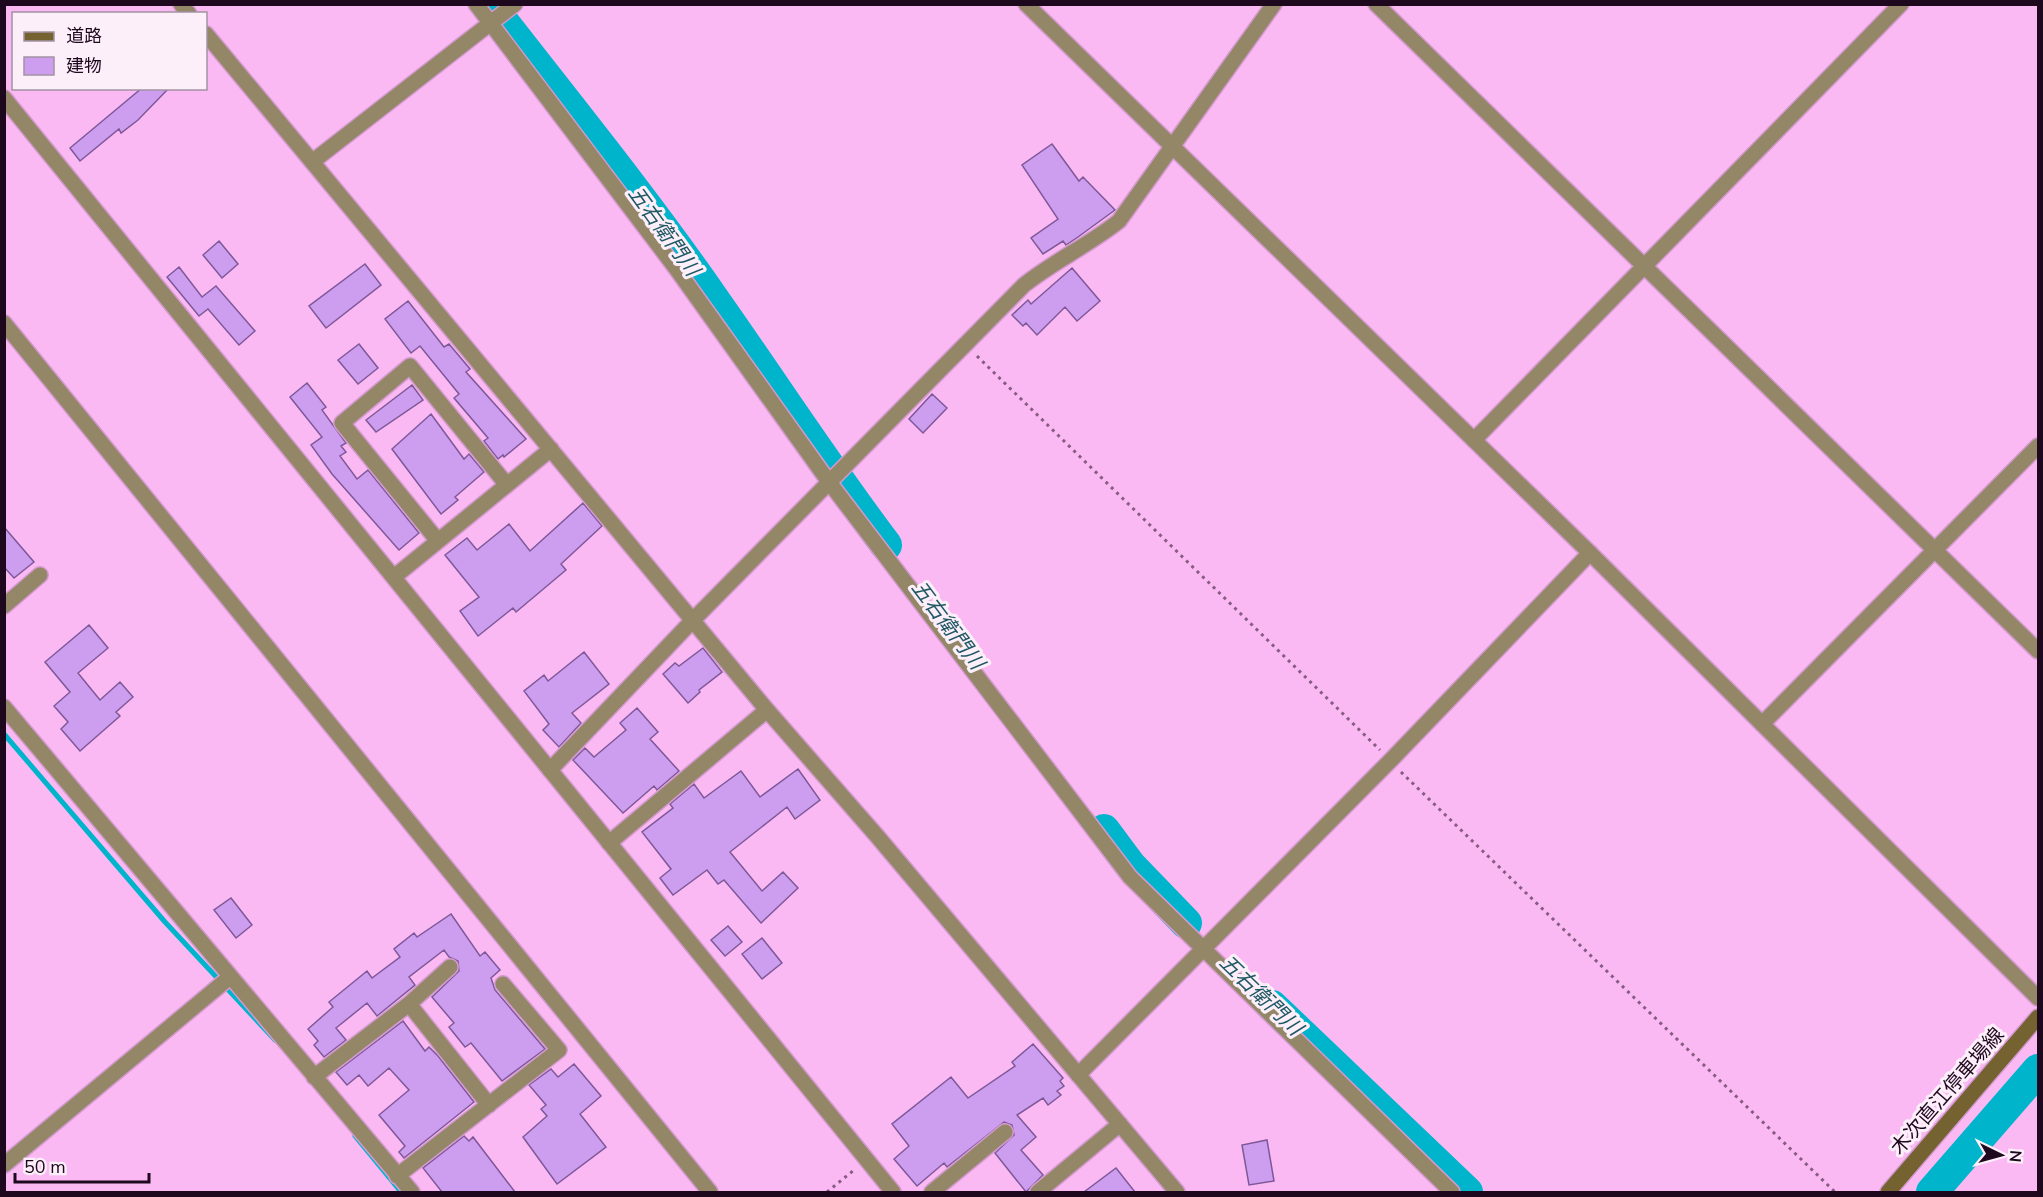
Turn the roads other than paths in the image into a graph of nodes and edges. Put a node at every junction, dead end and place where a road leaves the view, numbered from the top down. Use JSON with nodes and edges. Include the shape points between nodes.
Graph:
{"nodes":[{"id":1,"x":476,"y":4,"type":"edge"},
{"id":2,"x":514,"y":4,"type":"edge"},
{"id":3,"x":1026,"y":4,"type":"edge"},
{"id":4,"x":1274,"y":4,"type":"edge"},
{"id":5,"x":1376,"y":4,"type":"edge"},
{"id":6,"x":1901,"y":4,"type":"edge"},
{"id":7,"x":490,"y":23,"type":"junction"},
{"id":8,"x":207,"y":35,"type":"edge"},
{"id":9,"x":4,"y":98,"type":"edge"},
{"id":10,"x":1172,"y":148,"type":"junction"},
{"id":11,"x":312,"y":162,"type":"junction"},
{"id":12,"x":1642,"y":266,"type":"junction"},
{"id":13,"x":4,"y":323,"type":"edge"},
{"id":14,"x":1474,"y":440,"type":"junction"},
{"id":15,"x":2038,"y":446,"type":"edge"},
{"id":16,"x":551,"y":449,"type":"junction"},
{"id":17,"x":829,"y":482,"type":"junction"},
{"id":18,"x":507,"y":485,"type":"junction"},
{"id":19,"x":438,"y":541,"type":"junction"},
{"id":20,"x":1935,"y":552,"type":"junction"},
{"id":21,"x":1590,"y":553,"type":"junction"},
{"id":22,"x":40,"y":575,"type":"dead end"},
{"id":23,"x":394,"y":577,"type":"junction"},
{"id":24,"x":4,"y":606,"type":"edge"},
{"id":25,"x":694,"y":620,"type":"junction"},
{"id":26,"x":2038,"y":651,"type":"edge"},
{"id":27,"x":4,"y":707,"type":"edge"},
{"id":28,"x":767,"y":710,"type":"junction"},
{"id":29,"x":1762,"y":724,"type":"junction"},
{"id":30,"x":550,"y":770,"type":"junction"},
{"id":31,"x":609,"y":843,"type":"junction"},
{"id":32,"x":1202,"y":948,"type":"junction"},
{"id":33,"x":450,"y":967,"type":"dead end"},
{"id":34,"x":230,"y":977,"type":"junction"},
{"id":35,"x":503,"y":984,"type":"dead end"},
{"id":36,"x":2038,"y":998,"type":"edge"},
{"id":37,"x":409,"y":1004,"type":"junction"},
{"id":38,"x":2038,"y":1017,"type":"edge"},
{"id":39,"x":1078,"y":1075,"type":"junction"},
{"id":40,"x":314,"y":1077,"type":"junction"},
{"id":41,"x":489,"y":1105,"type":"junction"},
{"id":42,"x":1120,"y":1124,"type":"junction"},
{"id":43,"x":1005,"y":1132,"type":"dead end"},
{"id":44,"x":4,"y":1165,"type":"edge"},
{"id":45,"x":397,"y":1176,"type":"junction"},
{"id":46,"x":412,"y":1192,"type":"edge"},
{"id":47,"x":710,"y":1192,"type":"edge"},
{"id":48,"x":893,"y":1192,"type":"edge"},
{"id":49,"x":932,"y":1192,"type":"edge"},
{"id":50,"x":1038,"y":1192,"type":"edge"},
{"id":51,"x":1178,"y":1192,"type":"edge"},
{"id":52,"x":1452,"y":1192,"type":"edge"},
{"id":53,"x":1888,"y":1192,"type":"edge"}],
"edges":[{"from":1,"to":7,"type":"street"},
{"from":2,"to":7,"type":"street"},
{"from":3,"to":10,"type":"street"},
{"from":4,"to":10,"type":"street"},
{"from":5,"to":12,"type":"street"},
{"from":6,"to":12,"type":"street"},
{"from":7,"to":11,"type":"street"},
{"from":7,"to":17,"type":"street","via":[[675,267]]},
{"from":8,"to":11,"type":"street"},
{"from":9,"to":23,"type":"street"},
{"from":10,"to":14,"type":"street"},
{"from":10,"to":17,"type":"street","via":[[1119,221],[1024,285]]},
{"from":11,"to":16,"type":"street"},
{"from":12,"to":14,"type":"street"},
{"from":12,"to":20,"type":"street"},
{"from":13,"to":47,"type":"street"},
{"from":14,"to":21,"type":"street"},
{"from":15,"to":20,"type":"street"},
{"from":16,"to":18,"type":"street"},
{"from":16,"to":25,"type":"street"},
{"from":17,"to":25,"type":"street"},
{"from":17,"to":32,"type":"street","via":[[1130,877]]},
{"from":18,"to":19,"type":"street"},
{"from":18,"to":19,"type":"street","via":[[410,366],[342,423]]},
{"from":19,"to":23,"type":"street"},
{"from":20,"to":26,"type":"street"},
{"from":20,"to":29,"type":"street"},
{"from":21,"to":29,"type":"street"},
{"from":21,"to":32,"type":"street","via":[[1390,761]]},
{"from":22,"to":24,"type":"street"},
{"from":23,"to":30,"type":"street"},
{"from":25,"to":28,"type":"street"},
{"from":25,"to":30,"type":"street"},
{"from":27,"to":34,"type":"street"},
{"from":28,"to":31,"type":"street"},
{"from":28,"to":39,"type":"street"},
{"from":29,"to":36,"type":"street"},
{"from":30,"to":31,"type":"street"},
{"from":31,"to":48,"type":"street"},
{"from":32,"to":39,"type":"street"},
{"from":32,"to":52,"type":"street"},
{"from":33,"to":37,"type":"street"},
{"from":34,"to":40,"type":"street"},
{"from":34,"to":44,"type":"street"},
{"from":35,"to":41,"type":"street","via":[[559,1050]]},
{"from":37,"to":40,"type":"street"},
{"from":37,"to":41,"type":"street"},
{"from":38,"to":53,"type":"main road","name":"木次直江停車場線"},
{"from":39,"to":42,"type":"street"},
{"from":40,"to":45,"type":"street"},
{"from":41,"to":45,"type":"street"},
{"from":42,"to":50,"type":"street"},
{"from":42,"to":51,"type":"street"},
{"from":43,"to":49,"type":"street"},
{"from":45,"to":46,"type":"street"}]}
